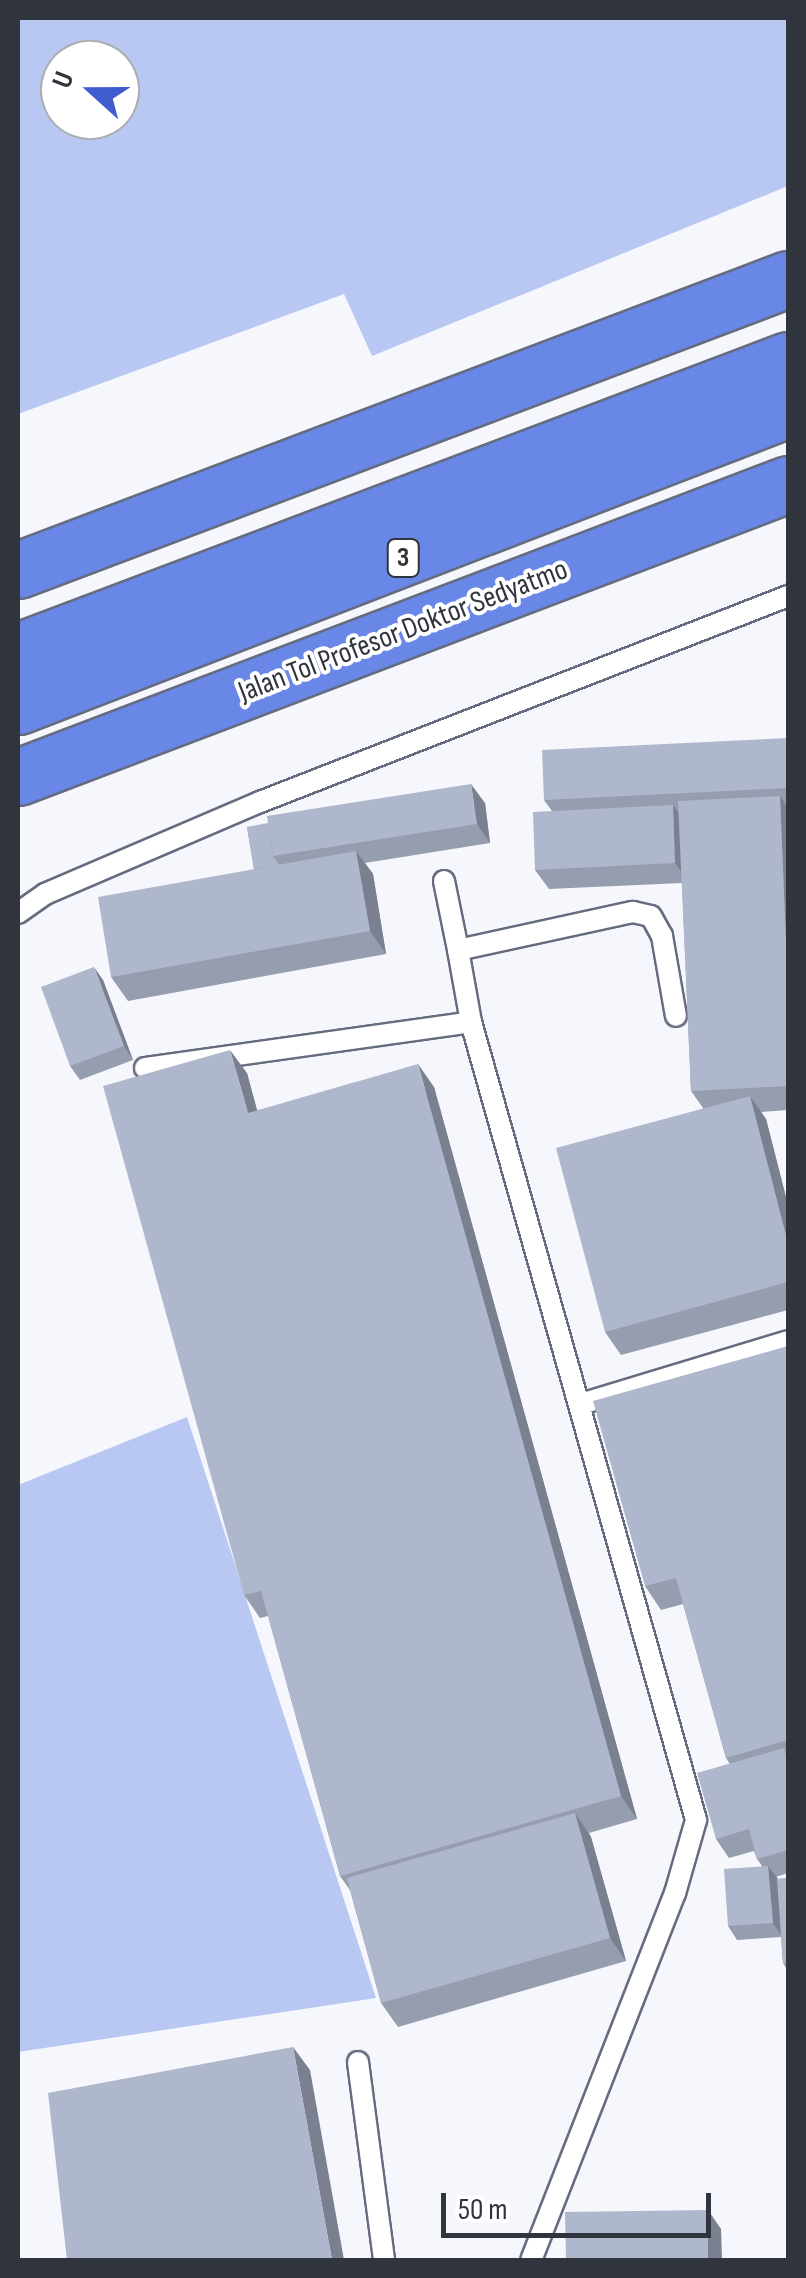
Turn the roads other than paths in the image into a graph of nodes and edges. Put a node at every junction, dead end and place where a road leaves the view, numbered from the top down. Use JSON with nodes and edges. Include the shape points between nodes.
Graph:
{"nodes":[{"id":1,"x":788,"y":279,"type":"edge"},
{"id":2,"x":788,"y":360,"type":"edge"},
{"id":3,"x":788,"y":410,"type":"edge"},
{"id":4,"x":436,"y":412,"type":"junction"},
{"id":5,"x":788,"y":484,"type":"edge"},
{"id":6,"x":18,"y":561,"type":"edge"},
{"id":7,"x":18,"y":570,"type":"edge"},
{"id":8,"x":788,"y":596,"type":"edge"},
{"id":9,"x":18,"y":651,"type":"edge"},
{"id":10,"x":18,"y":706,"type":"edge"},
{"id":11,"x":18,"y":777,"type":"edge"},
{"id":12,"x":444,"y":882,"type":"dead end"},
{"id":13,"x":18,"y":914,"type":"edge"},
{"id":14,"x":458,"y":950,"type":"junction"},
{"id":15,"x":676,"y":1016,"type":"dead end"},
{"id":16,"x":471,"y":1022,"type":"junction"},
{"id":17,"x":146,"y":1068,"type":"dead end"},
{"id":18,"x":788,"y":1341,"type":"edge"},
{"id":19,"x":581,"y":1404,"type":"junction"},
{"id":20,"x":358,"y":2062,"type":"dead end"},
{"id":21,"x":384,"y":2260,"type":"edge"},
{"id":22,"x":531,"y":2260,"type":"edge"}],
"edges":[{"from":1,"to":4,"type":"highway"},
{"from":2,"to":9,"type":"highway","number":"3"},
{"from":3,"to":10,"type":"highway","number":"3"},
{"from":4,"to":6,"type":"highway"},
{"from":4,"to":7,"type":"highway"},
{"from":5,"to":11,"type":"highway","name":"Jalan Tol Profesor Doktor Sedyatmo","number":"3"},
{"from":8,"to":13,"type":"lane","via":[[260,802],[45,894]]},
{"from":12,"to":14,"type":"lane"},
{"from":14,"to":15,"type":"lane","via":[[633,912],[651,916],[662,936]]},
{"from":14,"to":16,"type":"lane"},
{"from":16,"to":17,"type":"lane"},
{"from":16,"to":19,"type":"lane"},
{"from":18,"to":19,"type":"lane"},
{"from":19,"to":22,"type":"lane","via":[[696,1820],[676,1894]]},
{"from":20,"to":21,"type":"lane"}]}
